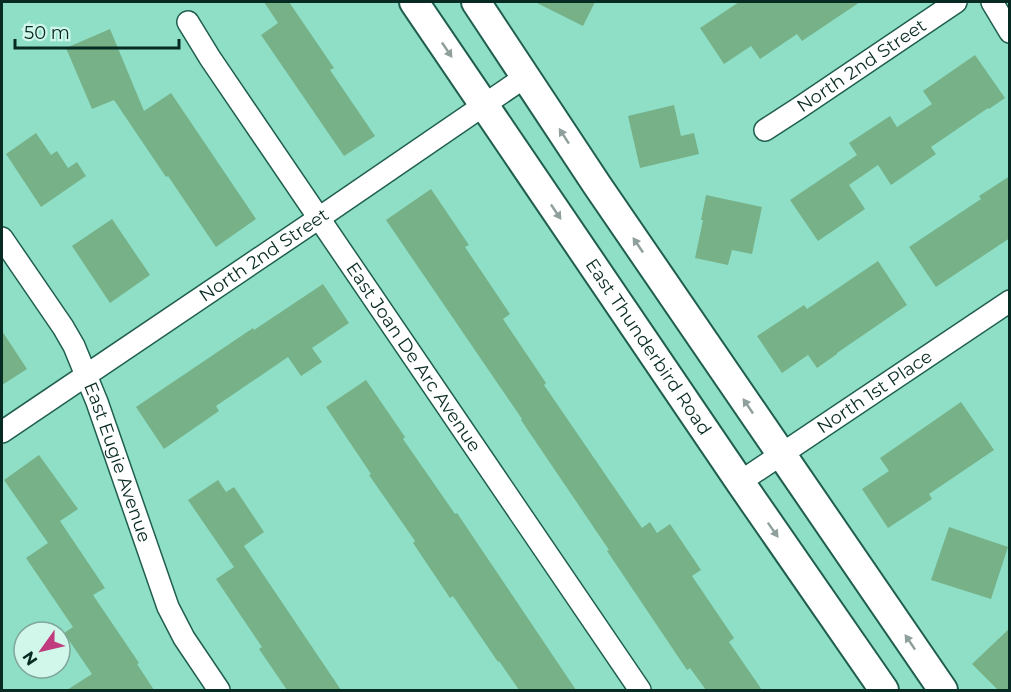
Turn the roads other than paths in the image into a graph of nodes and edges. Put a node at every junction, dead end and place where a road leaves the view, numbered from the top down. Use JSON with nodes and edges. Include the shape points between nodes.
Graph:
{"nodes":[{"id":1,"x":414,"y":2,"type":"edge"},
{"id":2,"x":476,"y":2,"type":"edge"},
{"id":3,"x":956,"y":2,"type":"edge"},
{"id":4,"x":992,"y":2,"type":"edge"},
{"id":5,"x":188,"y":22,"type":"dead end"},
{"id":6,"x":1010,"y":32,"type":"edge"},
{"id":7,"x":525,"y":77,"type":"junction"},
{"id":8,"x":484,"y":105,"type":"junction"},
{"id":9,"x":765,"y":130,"type":"dead end"},
{"id":10,"x":319,"y":218,"type":"junction"},
{"id":11,"x":2,"y":238,"type":"edge"},
{"id":12,"x":1010,"y":301,"type":"edge"},
{"id":13,"x":86,"y":376,"type":"junction"},
{"id":14,"x":2,"y":432,"type":"edge"},
{"id":15,"x":781,"y":454,"type":"junction"},
{"id":16,"x":740,"y":482,"type":"junction"},
{"id":17,"x":219,"y":690,"type":"edge"},
{"id":18,"x":640,"y":690,"type":"edge"},
{"id":19,"x":884,"y":690,"type":"edge"},
{"id":20,"x":943,"y":690,"type":"edge"}],
"edges":[{"from":1,"to":8,"type":"main road","name":"East Thunderbird Road","one_way":true},
{"from":2,"to":7,"type":"main road"},
{"from":3,"to":9,"type":"street","name":"North 2nd Street"},
{"from":4,"to":6,"type":"street"},
{"from":5,"to":10,"type":"street","name":"East Joan De Arc Avenue"},
{"from":7,"to":8,"type":"street","name":"North 2nd Street"},
{"from":15,"to":7,"type":"main road","one_way":true},
{"from":8,"to":10,"type":"street","name":"North 2nd Street"},
{"from":8,"to":16,"type":"main road","name":"East Thunderbird Road","one_way":true},
{"from":10,"to":13,"type":"street","name":"North 2nd Street"},
{"from":10,"to":18,"type":"street","name":"East Joan De Arc Avenue"},
{"from":11,"to":13,"type":"street","name":"East Eugie Avenue","via":[[63,327]]},
{"from":12,"to":15,"type":"street","name":"North 1st Place"},
{"from":13,"to":14,"type":"street","name":"North 2nd Street"},
{"from":13,"to":17,"type":"street","name":"East Eugie Avenue","via":[[168,607]]},
{"from":15,"to":16,"type":"street","name":"North 1st Place"},
{"from":20,"to":15,"type":"main road","one_way":true},
{"from":16,"to":19,"type":"main road","name":"East Thunderbird Road","one_way":true}]}
